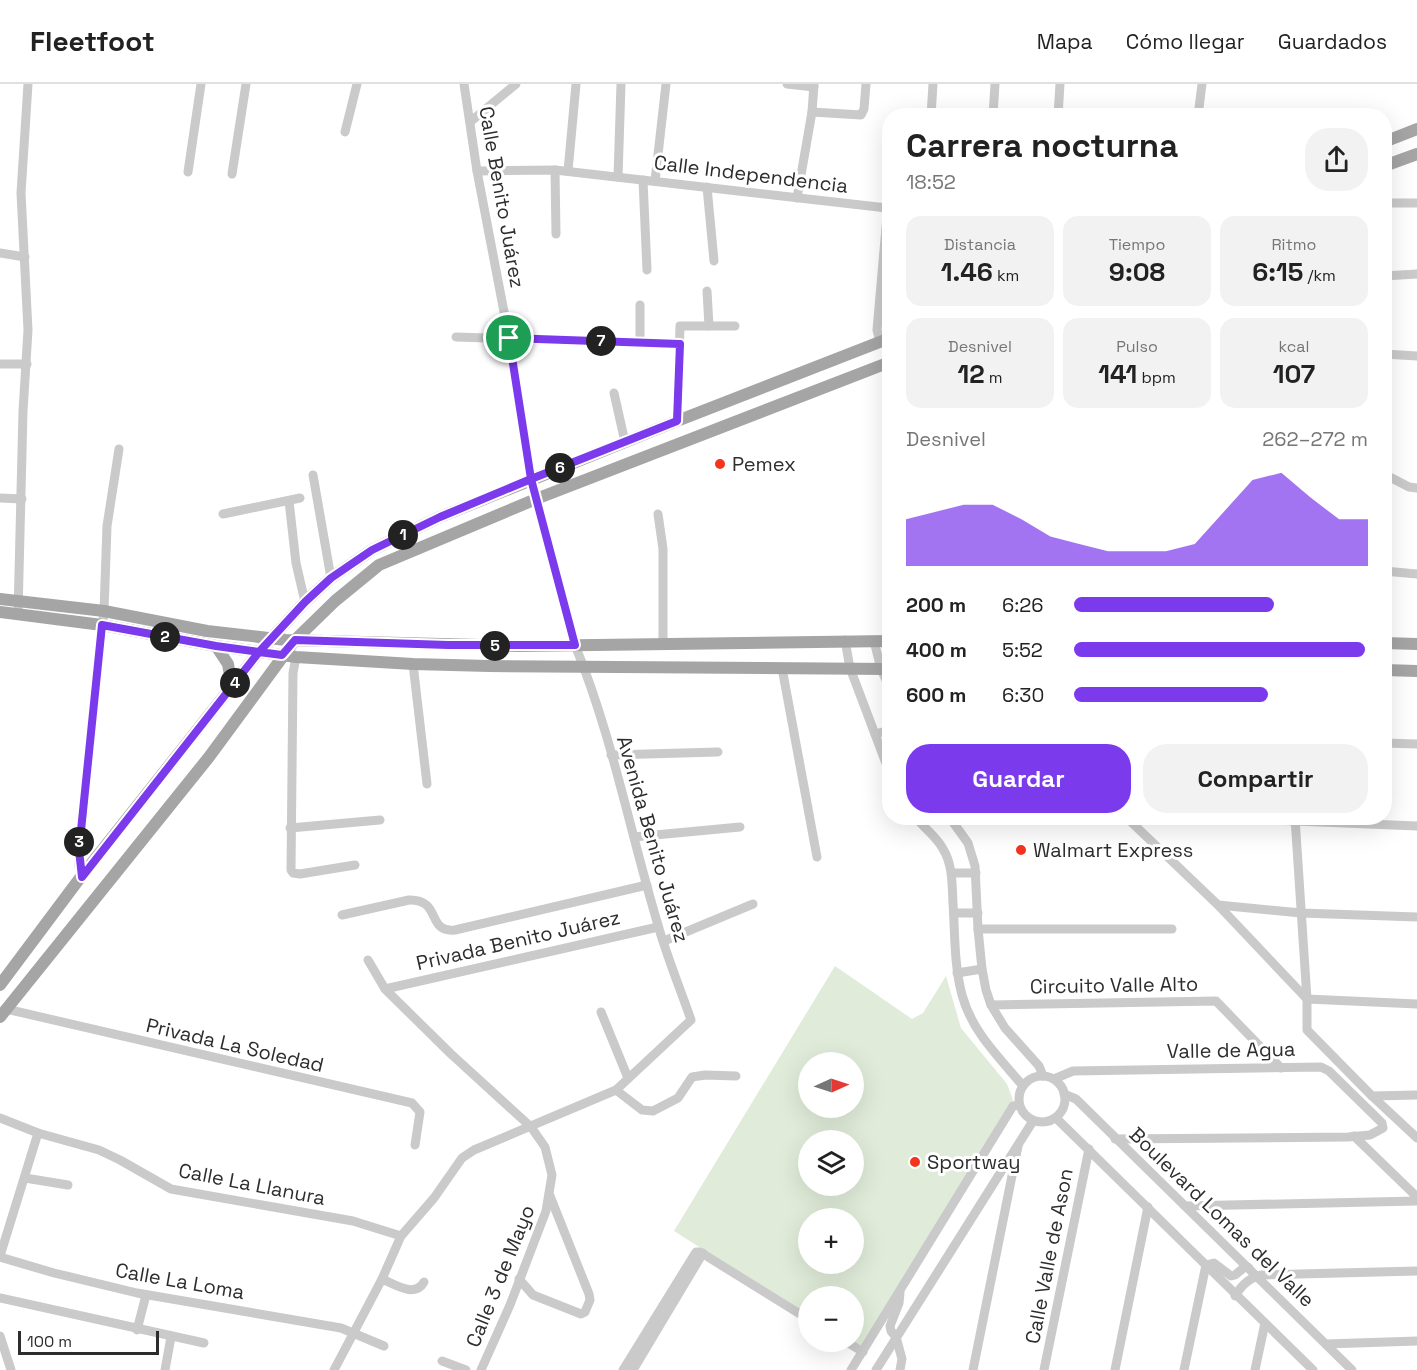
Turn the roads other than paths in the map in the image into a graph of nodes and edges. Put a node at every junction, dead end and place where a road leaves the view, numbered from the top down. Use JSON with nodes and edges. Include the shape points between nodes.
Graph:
{"nodes":[{"id":1,"x":28,"y":84,"type":"edge"},
{"id":2,"x":201,"y":84,"type":"edge"},
{"id":3,"x":246,"y":84,"type":"edge"},
{"id":4,"x":357,"y":84,"type":"edge"},
{"id":5,"x":464,"y":84,"type":"edge"},
{"id":6,"x":516,"y":84,"type":"edge"},
{"id":7,"x":576,"y":84,"type":"edge"},
{"id":8,"x":621,"y":84,"type":"edge"},
{"id":9,"x":666,"y":84,"type":"edge"},
{"id":10,"x":787,"y":84,"type":"edge"},
{"id":11,"x":866,"y":84,"type":"edge"},
{"id":12,"x":933,"y":84,"type":"edge"},
{"id":13,"x":995,"y":84,"type":"edge"},
{"id":14,"x":1060,"y":84,"type":"edge"},
{"id":15,"x":1202,"y":84,"type":"edge"},
{"id":16,"x":814,"y":85,"type":"edge"},
{"id":17,"x":932,"y":108,"type":"edge"},
{"id":18,"x":994,"y":108,"type":"edge"},
{"id":19,"x":1058,"y":108,"type":"edge"},
{"id":20,"x":1199,"y":108,"type":"edge"},
{"id":21,"x":812,"y":112,"type":"junction"},
{"id":22,"x":470,"y":122,"type":"junction"},
{"id":23,"x":1417,"y":129,"type":"edge"},
{"id":24,"x":345,"y":132,"type":"dead end"},
{"id":25,"x":1392,"y":139,"type":"edge"},
{"id":26,"x":1417,"y":154,"type":"edge"},
{"id":27,"x":1392,"y":163,"type":"edge"},
{"id":28,"x":555,"y":170,"type":"junction"},
{"id":29,"x":477,"y":171,"type":"junction"},
{"id":30,"x":568,"y":171,"type":"junction"},
{"id":31,"x":188,"y":172,"type":"dead end"},
{"id":32,"x":232,"y":174,"type":"dead end"},
{"id":33,"x":618,"y":177,"type":"junction"},
{"id":34,"x":643,"y":180,"type":"junction"},
{"id":35,"x":655,"y":181,"type":"junction"},
{"id":36,"x":707,"y":187,"type":"junction"},
{"id":37,"x":797,"y":198,"type":"junction"},
{"id":38,"x":1392,"y":203,"type":"edge"},
{"id":39,"x":1417,"y":203,"type":"edge"},
{"id":40,"x":882,"y":207,"type":"edge"},
{"id":41,"x":556,"y":234,"type":"dead end"},
{"id":42,"x":0,"y":253,"type":"edge"},
{"id":43,"x":25,"y":257,"type":"junction"},
{"id":44,"x":714,"y":261,"type":"dead end"},
{"id":45,"x":647,"y":270,"type":"dead end"},
{"id":46,"x":1417,"y":274,"type":"edge"},
{"id":47,"x":882,"y":276,"type":"edge"},
{"id":48,"x":1392,"y":276,"type":"edge"},
{"id":49,"x":707,"y":291,"type":"dead end"},
{"id":50,"x":640,"y":305,"type":"dead end"},
{"id":51,"x":709,"y":326,"type":"junction"},
{"id":52,"x":735,"y":326,"type":"dead end"},
{"id":53,"x":882,"y":336,"type":"edge"},
{"id":54,"x":456,"y":337,"type":"dead end"},
{"id":55,"x":509,"y":338,"type":"junction"},
{"id":56,"x":882,"y":341,"type":"edge"},
{"id":57,"x":640,"y":342,"type":"junction"},
{"id":58,"x":680,"y":344,"type":"junction"},
{"id":59,"x":1392,"y":354,"type":"edge"},
{"id":60,"x":1417,"y":356,"type":"edge"},
{"id":61,"x":0,"y":364,"type":"edge"},
{"id":62,"x":27,"y":364,"type":"junction"},
{"id":63,"x":882,"y":365,"type":"edge"},
{"id":64,"x":614,"y":393,"type":"dead end"},
{"id":65,"x":677,"y":421,"type":"junction"},
{"id":66,"x":625,"y":442,"type":"junction"},
{"id":67,"x":119,"y":449,"type":"dead end"},
{"id":68,"x":313,"y":475,"type":"dead end"},
{"id":69,"x":1392,"y":478,"type":"edge"},
{"id":70,"x":531,"y":479,"type":"junction"},
{"id":71,"x":1417,"y":488,"type":"edge"},
{"id":72,"x":0,"y":498,"type":"edge"},
{"id":73,"x":300,"y":498,"type":"dead end"},
{"id":74,"x":22,"y":499,"type":"junction"},
{"id":75,"x":536,"y":499,"type":"junction"},
{"id":76,"x":289,"y":501,"type":"junction"},
{"id":77,"x":658,"y":513,"type":"dead end"},
{"id":78,"x":223,"y":514,"type":"dead end"},
{"id":79,"x":1392,"y":572,"type":"edge"},
{"id":80,"x":1417,"y":574,"type":"edge"},
{"id":81,"x":331,"y":578,"type":"junction"},
{"id":82,"x":0,"y":599,"type":"edge"},
{"id":83,"x":305,"y":602,"type":"junction"},
{"id":84,"x":18,"y":608,"type":"junction"},
{"id":85,"x":104,"y":611,"type":"junction"},
{"id":86,"x":0,"y":612,"type":"edge"},
{"id":87,"x":102,"y":625,"type":"junction"},
{"id":88,"x":270,"y":639,"type":"junction"},
{"id":89,"x":295,"y":640,"type":"junction"},
{"id":90,"x":846,"y":640,"type":"junction"},
{"id":91,"x":874,"y":641,"type":"junction"},
{"id":92,"x":882,"y":641,"type":"edge"},
{"id":93,"x":663,"y":644,"type":"junction"},
{"id":94,"x":1392,"y":644,"type":"edge"},
{"id":95,"x":1417,"y":644,"type":"edge"},
{"id":96,"x":575,"y":645,"type":"junction"},
{"id":97,"x":216,"y":646,"type":"junction"},
{"id":98,"x":259,"y":652,"type":"junction"},
{"id":99,"x":282,"y":655,"type":"junction"},
{"id":100,"x":296,"y":657,"type":"junction"},
{"id":101,"x":882,"y":661,"type":"edge"},
{"id":102,"x":412,"y":664,"type":"junction"},
{"id":103,"x":584,"y":667,"type":"junction"},
{"id":104,"x":782,"y":668,"type":"junction"},
{"id":105,"x":850,"y":668,"type":"junction"},
{"id":106,"x":882,"y":669,"type":"edge"},
{"id":107,"x":1392,"y":670,"type":"edge"},
{"id":108,"x":1417,"y":671,"type":"edge"},
{"id":109,"x":232,"y":687,"type":"junction"},
{"id":110,"x":882,"y":732,"type":"edge"},
{"id":111,"x":876,"y":734,"type":"junction"},
{"id":112,"x":1392,"y":743,"type":"edge"},
{"id":113,"x":1417,"y":744,"type":"edge"},
{"id":114,"x":882,"y":751,"type":"edge"},
{"id":115,"x":718,"y":752,"type":"dead end"},
{"id":116,"x":611,"y":755,"type":"junction"},
{"id":117,"x":428,"y":784,"type":"dead end"},
{"id":118,"x":380,"y":820,"type":"dead end"},
{"id":119,"x":922,"y":825,"type":"edge"},
{"id":120,"x":955,"y":825,"type":"edge"},
{"id":121,"x":1134,"y":825,"type":"edge"},
{"id":122,"x":1295,"y":825,"type":"edge"},
{"id":123,"x":1392,"y":825,"type":"edge"},
{"id":124,"x":1417,"y":826,"type":"edge"},
{"id":125,"x":740,"y":827,"type":"dead end"},
{"id":126,"x":290,"y":828,"type":"junction"},
{"id":127,"x":634,"y":837,"type":"junction"},
{"id":128,"x":817,"y":857,"type":"dead end"},
{"id":129,"x":355,"y":865,"type":"dead end"},
{"id":130,"x":952,"y":873,"type":"junction"},
{"id":131,"x":976,"y":873,"type":"junction"},
{"id":132,"x":82,"y":877,"type":"junction"},
{"id":133,"x":647,"y":885,"type":"junction"},
{"id":134,"x":753,"y":904,"type":"dead end"},
{"id":135,"x":1218,"y":905,"type":"junction"},
{"id":136,"x":978,"y":912,"type":"junction"},
{"id":137,"x":1301,"y":913,"type":"junction"},
{"id":138,"x":954,"y":914,"type":"junction"},
{"id":139,"x":342,"y":915,"type":"dead end"},
{"id":140,"x":1417,"y":917,"type":"edge"},
{"id":141,"x":658,"y":927,"type":"junction"},
{"id":142,"x":978,"y":929,"type":"junction"},
{"id":143,"x":1172,"y":929,"type":"dead end"},
{"id":144,"x":664,"y":942,"type":"junction"},
{"id":145,"x":368,"y":960,"type":"dead end"},
{"id":146,"x":982,"y":969,"type":"junction"},
{"id":147,"x":957,"y":973,"type":"junction"},
{"id":148,"x":0,"y":985,"type":"edge"},
{"id":149,"x":385,"y":988,"type":"junction"},
{"id":150,"x":1307,"y":999,"type":"junction"},
{"id":151,"x":1417,"y":1004,"type":"edge"},
{"id":152,"x":991,"y":1005,"type":"junction"},
{"id":153,"x":601,"y":1012,"type":"dead end"},
{"id":154,"x":3,"y":1013,"type":"edge"},
{"id":155,"x":1281,"y":1068,"type":"junction"},
{"id":156,"x":736,"y":1076,"type":"dead end"},
{"id":157,"x":1042,"y":1076,"type":"junction"},
{"id":158,"x":628,"y":1078,"type":"junction"},
{"id":159,"x":1054,"y":1079,"type":"junction"},
{"id":160,"x":1023,"y":1086,"type":"junction"},
{"id":161,"x":616,"y":1090,"type":"junction"},
{"id":162,"x":1065,"y":1094,"type":"junction"},
{"id":163,"x":1417,"y":1095,"type":"edge"},
{"id":164,"x":1372,"y":1096,"type":"junction"},
{"id":165,"x":1019,"y":1105,"type":"junction"},
{"id":166,"x":0,"y":1118,"type":"edge"},
{"id":167,"x":1056,"y":1118,"type":"junction"},
{"id":168,"x":1032,"y":1121,"type":"junction"},
{"id":169,"x":531,"y":1127,"type":"junction"},
{"id":170,"x":38,"y":1133,"type":"junction"},
{"id":171,"x":1354,"y":1136,"type":"junction"},
{"id":172,"x":1417,"y":1138,"type":"edge"},
{"id":173,"x":1115,"y":1139,"type":"junction"},
{"id":174,"x":1019,"y":1141,"type":"junction"},
{"id":175,"x":415,"y":1145,"type":"dead end"},
{"id":176,"x":1089,"y":1149,"type":"junction"},
{"id":177,"x":25,"y":1178,"type":"junction"},
{"id":178,"x":68,"y":1185,"type":"dead end"},
{"id":179,"x":550,"y":1196,"type":"junction"},
{"id":180,"x":1417,"y":1199,"type":"edge"},
{"id":181,"x":1185,"y":1206,"type":"junction"},
{"id":182,"x":1148,"y":1207,"type":"junction"},
{"id":183,"x":401,"y":1236,"type":"junction"},
{"id":184,"x":703,"y":1253,"type":"junction"},
{"id":185,"x":0,"y":1257,"type":"edge"},
{"id":186,"x":1206,"y":1264,"type":"junction"},
{"id":187,"x":1246,"y":1266,"type":"junction"},
{"id":188,"x":1417,"y":1271,"type":"edge"},
{"id":189,"x":1259,"y":1275,"type":"junction"},
{"id":190,"x":382,"y":1279,"type":"junction"},
{"id":191,"x":519,"y":1279,"type":"junction"},
{"id":192,"x":424,"y":1282,"type":"dead end"},
{"id":193,"x":900,"y":1291,"type":"junction"},
{"id":194,"x":146,"y":1295,"type":"junction"},
{"id":195,"x":1235,"y":1296,"type":"junction"},
{"id":196,"x":0,"y":1298,"type":"edge"},
{"id":197,"x":798,"y":1313,"type":"edge"},
{"id":198,"x":1265,"y":1323,"type":"junction"},
{"id":199,"x":137,"y":1330,"type":"junction"},
{"id":200,"x":355,"y":1333,"type":"junction"},
{"id":201,"x":873,"y":1335,"type":"junction"},
{"id":202,"x":0,"y":1336,"type":"edge"},
{"id":203,"x":171,"y":1337,"type":"junction"},
{"id":204,"x":896,"y":1337,"type":"junction"},
{"id":205,"x":1417,"y":1341,"type":"edge"},
{"id":206,"x":204,"y":1343,"type":"dead end"},
{"id":207,"x":1326,"y":1344,"type":"junction"},
{"id":208,"x":384,"y":1346,"type":"dead end"},
{"id":209,"x":890,"y":1347,"type":"junction"},
{"id":210,"x":864,"y":1349,"type":"edge"},
{"id":211,"x":862,"y":1352,"type":"edge"},
{"id":212,"x":442,"y":1361,"type":"dead end"},
{"id":213,"x":11,"y":1370,"type":"edge"},
{"id":214,"x":165,"y":1370,"type":"edge"},
{"id":215,"x":334,"y":1370,"type":"edge"},
{"id":216,"x":466,"y":1370,"type":"edge"},
{"id":217,"x":482,"y":1370,"type":"edge"},
{"id":218,"x":623,"y":1370,"type":"edge"},
{"id":219,"x":633,"y":1370,"type":"edge"},
{"id":220,"x":852,"y":1370,"type":"edge"},
{"id":221,"x":876,"y":1370,"type":"edge"},
{"id":222,"x":900,"y":1370,"type":"edge"},
{"id":223,"x":973,"y":1370,"type":"edge"},
{"id":224,"x":1044,"y":1370,"type":"edge"},
{"id":225,"x":1115,"y":1370,"type":"edge"},
{"id":226,"x":1184,"y":1370,"type":"edge"},
{"id":227,"x":1255,"y":1370,"type":"edge"},
{"id":228,"x":1313,"y":1370,"type":"edge"},
{"id":229,"x":1352,"y":1370,"type":"edge"}],
"edges":[{"from":1,"to":43,"type":"street","via":[[21,193]]},
{"from":2,"to":31,"type":"street"},
{"from":3,"to":32,"type":"street"},
{"from":4,"to":24,"type":"street"},
{"from":5,"to":22,"type":"street","name":"Calle Benito Juárez"},
{"from":6,"to":22,"type":"street"},
{"from":7,"to":30,"type":"street"},
{"from":8,"to":33,"type":"street"},
{"from":9,"to":35,"type":"street"},
{"from":10,"to":16,"type":"street"},
{"from":11,"to":21,"type":"street","via":[[861,115]]},
{"from":12,"to":17,"type":"street"},
{"from":13,"to":18,"type":"street"},
{"from":14,"to":19,"type":"street"},
{"from":15,"to":20,"type":"street"},
{"from":16,"to":21,"type":"street"},
{"from":21,"to":37,"type":"street"},
{"from":22,"to":29,"type":"street","name":"Calle Benito Juárez"},
{"from":23,"to":25,"type":"main road"},
{"from":26,"to":27,"type":"main road"},
{"from":28,"to":29,"type":"street","name":"Calle Independencia"},
{"from":28,"to":30,"type":"street","name":"Calle Independencia"},
{"from":28,"to":41,"type":"street"},
{"from":29,"to":55,"type":"street","name":"Calle Benito Juárez"},
{"from":30,"to":33,"type":"street","name":"Calle Independencia"},
{"from":33,"to":34,"type":"street","name":"Calle Independencia"},
{"from":34,"to":35,"type":"street","name":"Calle Independencia"},
{"from":34,"to":45,"type":"street"},
{"from":35,"to":36,"type":"street","name":"Calle Independencia"},
{"from":36,"to":37,"type":"street","name":"Calle Independencia"},
{"from":36,"to":44,"type":"street"},
{"from":37,"to":40,"type":"street","name":"Calle Independencia"},
{"from":38,"to":39,"type":"street"},
{"from":42,"to":43,"type":"street"},
{"from":43,"to":62,"type":"street"},
{"from":46,"to":48,"type":"street"},
{"from":47,"to":53,"type":"street","via":[[878,330]]},
{"from":49,"to":51,"type":"street"},
{"from":50,"to":57,"type":"street"},
{"from":51,"to":52,"type":"street"},
{"from":51,"to":58,"type":"street","via":[[680,326]]},
{"from":54,"to":55,"type":"street"},
{"from":55,"to":57,"type":"street"},
{"from":55,"to":70,"type":"street","name":"Calle Benito Juárez"},
{"from":56,"to":65,"type":"main road"},
{"from":57,"to":58,"type":"street"},
{"from":58,"to":65,"type":"street"},
{"from":59,"to":60,"type":"street"},
{"from":61,"to":62,"type":"street"},
{"from":62,"to":74,"type":"street"},
{"from":63,"to":75,"type":"main road"},
{"from":64,"to":66,"type":"street"},
{"from":65,"to":66,"type":"main road"},
{"from":66,"to":70,"type":"main road"},
{"from":67,"to":85,"type":"street","via":[[107,526]]},
{"from":68,"to":81,"type":"street"},
{"from":69,"to":71,"type":"street"},
{"from":70,"to":75,"type":"street","name":"Calle Benito Juárez"},
{"from":70,"to":81,"type":"main road","via":[[372,550]]},
{"from":72,"to":74,"type":"street"},
{"from":73,"to":76,"type":"street"},
{"from":74,"to":84,"type":"street"},
{"from":75,"to":89,"type":"main road","via":[[379,565]]},
{"from":75,"to":96,"type":"street","name":"Calle Benito Juárez"},
{"from":76,"to":78,"type":"street"},
{"from":76,"to":83,"type":"street"},
{"from":77,"to":93,"type":"street","via":[[663,549]]},
{"from":79,"to":80,"type":"street"},
{"from":81,"to":83,"type":"main road"},
{"from":82,"to":84,"type":"main road"},
{"from":83,"to":88,"type":"main road"},
{"from":84,"to":85,"type":"main road"},
{"from":84,"to":86,"type":"main road"},
{"from":84,"to":87,"type":"main road"},
{"from":85,"to":87,"type":"street"},
{"from":85,"to":88,"type":"main road"},
{"from":87,"to":97,"type":"main road"},
{"from":87,"to":132,"type":"street","via":[[79,850]]},
{"from":88,"to":89,"type":"main road"},
{"from":88,"to":98,"type":"main road"},
{"from":89,"to":96,"type":"main road"},
{"from":89,"to":99,"type":"main road"},
{"from":90,"to":91,"type":"main road"},
{"from":90,"to":93,"type":"main road"},
{"from":90,"to":105,"type":"street"},
{"from":91,"to":92,"type":"main road"},
{"from":91,"to":101,"type":"street"},
{"from":93,"to":96,"type":"main road"},
{"from":94,"to":95,"type":"main road"},
{"from":96,"to":103,"type":"street","name":"Calle Benito Juárez"},
{"from":97,"to":98,"type":"main road"},
{"from":97,"to":109,"type":"main road","via":[[228,664]]},
{"from":98,"to":99,"type":"main road"},
{"from":98,"to":109,"type":"main road"},
{"from":99,"to":100,"type":"main road"},
{"from":99,"to":154,"type":"main road","via":[[209,757]]},
{"from":100,"to":102,"type":"main road"},
{"from":100,"to":126,"type":"street"},
{"from":102,"to":103,"type":"main road"},
{"from":102,"to":117,"type":"street"},
{"from":103,"to":104,"type":"main road"},
{"from":103,"to":116,"type":"street","name":"Avenida Benito Juárez"},
{"from":104,"to":105,"type":"main road"},
{"from":104,"to":128,"type":"street"},
{"from":105,"to":106,"type":"main road"},
{"from":105,"to":111,"type":"street"},
{"from":107,"to":108,"type":"main road"},
{"from":109,"to":132,"type":"main road"},
{"from":110,"to":111,"type":"street"},
{"from":111,"to":114,"type":"street"},
{"from":112,"to":113,"type":"street"},
{"from":115,"to":116,"type":"street"},
{"from":116,"to":127,"type":"street","name":"Avenida Benito Juárez"},
{"from":118,"to":126,"type":"street"},
{"from":119,"to":130,"type":"street","via":[[942,847]]},
{"from":120,"to":131,"type":"street","via":[[968,843]]},
{"from":121,"to":135,"type":"street"},
{"from":122,"to":137,"type":"street"},
{"from":123,"to":124,"type":"street"},
{"from":125,"to":127,"type":"street"},
{"from":126,"to":129,"type":"street","via":[[293,873]]},
{"from":127,"to":133,"type":"street","name":"Avenida Benito Juárez"},
{"from":130,"to":131,"type":"street"},
{"from":130,"to":138,"type":"street"},
{"from":131,"to":136,"type":"street"},
{"from":132,"to":148,"type":"main road"},
{"from":133,"to":139,"type":"street","via":[[450,931],[441,927],[428,906],[420,901]]},
{"from":133,"to":141,"type":"street","name":"Avenida Benito Juárez"},
{"from":134,"to":144,"type":"street"},
{"from":135,"to":137,"type":"street"},
{"from":135,"to":150,"type":"street"},
{"from":136,"to":138,"type":"street"},
{"from":136,"to":142,"type":"street"},
{"from":137,"to":140,"type":"street"},
{"from":137,"to":150,"type":"street"},
{"from":138,"to":147,"type":"street"},
{"from":141,"to":144,"type":"street","name":"Avenida Benito Juárez"},
{"from":141,"to":149,"type":"street","name":"Privada Benito Juárez"},
{"from":142,"to":143,"type":"street"},
{"from":142,"to":146,"type":"street"},
{"from":144,"to":158,"type":"street","name":"Avenida Benito Juárez","via":[[691,1020]]},
{"from":145,"to":149,"type":"street","name":"Calle 3 de Mayo"},
{"from":146,"to":147,"type":"street"},
{"from":146,"to":152,"type":"street"},
{"from":147,"to":160,"type":"street","via":[[978,1033]]},
{"from":149,"to":169,"type":"street","name":"Calle 3 de Mayo"},
{"from":150,"to":151,"type":"street"},
{"from":150,"to":164,"type":"street","via":[[1307,1030]]},
{"from":152,"to":155,"type":"street","name":"Circuito Valle Alto","via":[[1216,1001]]},
{"from":152,"to":157,"type":"street","via":[[1005,1028],[1039,1066]]},
{"from":153,"to":158,"type":"street"},
{"from":154,"to":175,"type":"street","name":"Privada La Soledad","via":[[412,1103],[420,1112]]},
{"from":155,"to":159,"type":"street","name":"Valle de Agua","via":[[1073,1071]]},
{"from":155,"to":171,"type":"street","name":"Valle de Agua","via":[[1322,1067],[1382,1123],[1383,1128],[1370,1135]]},
{"from":156,"to":161,"type":"street","via":[[692,1077],[678,1098],[653,1111],[642,1110]]},
{"from":157,"to":159,"type":"street"},
{"from":157,"to":160,"type":"street"},
{"from":158,"to":161,"type":"street"},
{"from":159,"to":162,"type":"street"},
{"from":160,"to":165,"type":"street"},
{"from":161,"to":169,"type":"street"},
{"from":162,"to":167,"type":"street","via":[[1064,1107]]},
{"from":162,"to":173,"type":"street","name":"Boulevard Lomas del Valle","via":[[1076,1099]]},
{"from":163,"to":164,"type":"street"},
{"from":164,"to":172,"type":"street"},
{"from":165,"to":168,"type":"street"},
{"from":165,"to":193,"type":"street","via":[[1013,1106]]},
{"from":166,"to":170,"type":"street","name":"Calle La Llanura"},
{"from":167,"to":168,"type":"street","via":[[1042,1123]]},
{"from":167,"to":176,"type":"street"},
{"from":168,"to":174,"type":"street"},
{"from":169,"to":179,"type":"street","name":"Calle 3 de Mayo","via":[[545,1147],[552,1175]]},
{"from":169,"to":183,"type":"street","via":[[462,1158]]},
{"from":170,"to":177,"type":"street"},
{"from":170,"to":183,"type":"street","name":"Calle La Llanura","via":[[99,1150],[171,1189],[353,1221]]},
{"from":171,"to":173,"type":"street"},
{"from":171,"to":180,"type":"street"},
{"from":173,"to":181,"type":"street","name":"Boulevard Lomas del Valle"},
{"from":174,"to":204,"type":"street"},
{"from":174,"to":223,"type":"street"},
{"from":176,"to":182,"type":"street"},
{"from":176,"to":224,"type":"street","name":"Calle Valle de Ason"},
{"from":177,"to":178,"type":"street"},
{"from":177,"to":185,"type":"street"},
{"from":179,"to":191,"type":"street","name":"Calle 3 de Mayo"},
{"from":179,"to":191,"type":"street","via":[[590,1300],[582,1314],[533,1295]]},
{"from":180,"to":181,"type":"street"},
{"from":181,"to":187,"type":"street","name":"Boulevard Lomas del Valle"},
{"from":182,"to":186,"type":"street"},
{"from":182,"to":225,"type":"street"},
{"from":183,"to":190,"type":"street"},
{"from":184,"to":197,"type":"street"},
{"from":184,"to":218,"type":"street","via":[[693,1254]]},
{"from":184,"to":219,"type":"street"},
{"from":185,"to":194,"type":"street","name":"Calle La Loma"},
{"from":186,"to":187,"type":"street","via":[[1214,1263],[1232,1276]]},
{"from":186,"to":195,"type":"street"},
{"from":186,"to":226,"type":"street"},
{"from":187,"to":189,"type":"street","name":"Boulevard Lomas del Valle"},
{"from":188,"to":189,"type":"street"},
{"from":189,"to":195,"type":"street","via":[[1245,1283]]},
{"from":189,"to":207,"type":"street","name":"Boulevard Lomas del Valle"},
{"from":190,"to":192,"type":"street","via":[[414,1291]]},
{"from":190,"to":200,"type":"street"},
{"from":191,"to":217,"type":"street","name":"Calle 3 de Mayo"},
{"from":193,"to":201,"type":"street"},
{"from":193,"to":204,"type":"street","via":[[890,1326]]},
{"from":194,"to":199,"type":"street"},
{"from":194,"to":200,"type":"street","name":"Calle La Loma","via":[[284,1317]]},
{"from":195,"to":198,"type":"street"},
{"from":196,"to":199,"type":"street"},
{"from":198,"to":227,"type":"street"},
{"from":198,"to":228,"type":"street"},
{"from":199,"to":203,"type":"street"},
{"from":200,"to":208,"type":"street","name":"Calle La Loma"},
{"from":200,"to":215,"type":"street"},
{"from":201,"to":209,"type":"street"},
{"from":201,"to":210,"type":"street"},
{"from":202,"to":213,"type":"street"},
{"from":203,"to":206,"type":"street"},
{"from":203,"to":214,"type":"street"},
{"from":204,"to":209,"type":"street"},
{"from":204,"to":222,"type":"street","via":[[902,1359]]},
{"from":205,"to":207,"type":"street"},
{"from":207,"to":229,"type":"street","name":"Boulevard Lomas del Valle"},
{"from":209,"to":221,"type":"street"},
{"from":211,"to":220,"type":"street"},
{"from":212,"to":216,"type":"street"}]}
